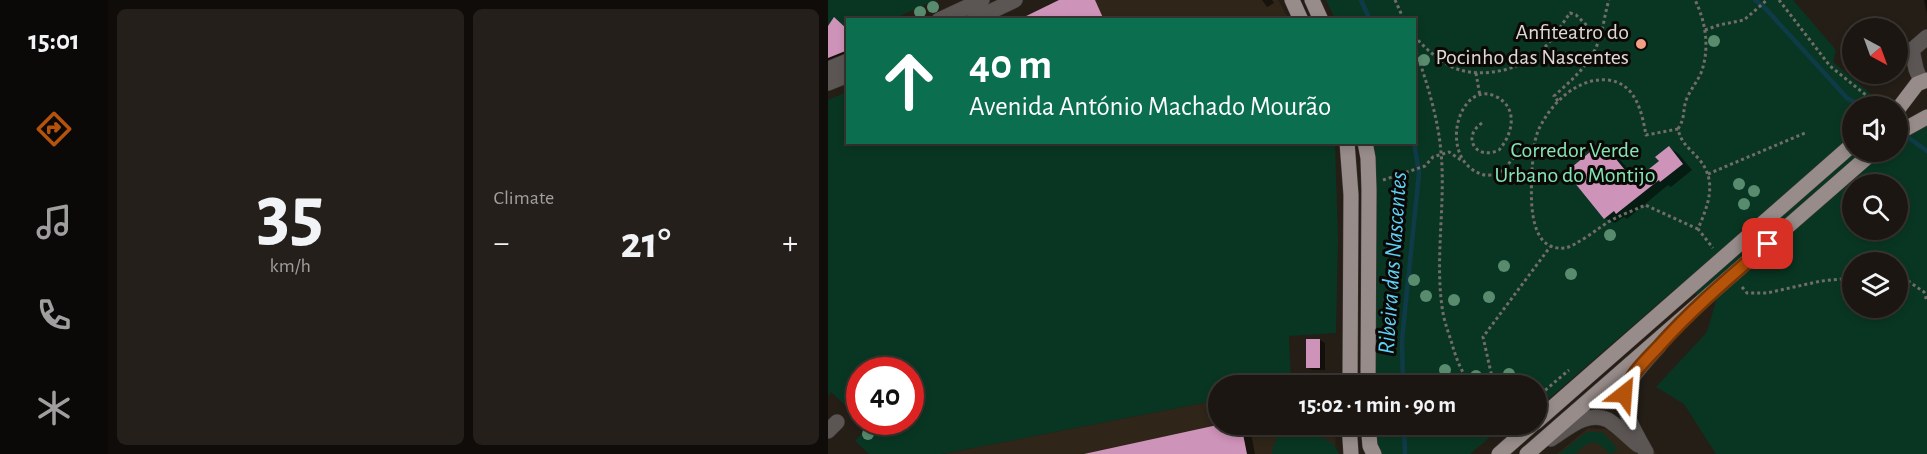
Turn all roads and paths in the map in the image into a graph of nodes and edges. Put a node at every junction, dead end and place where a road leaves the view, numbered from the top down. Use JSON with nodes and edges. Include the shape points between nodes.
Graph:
{"nodes":[{"id":1,"x":982,"y":0,"type":"edge"},
{"id":2,"x":1015,"y":0,"type":"edge"},
{"id":3,"x":1292,"y":0,"type":"edge"},
{"id":4,"x":1312,"y":0,"type":"edge"},
{"id":5,"x":1395,"y":0,"type":"edge"},
{"id":6,"x":1609,"y":0,"type":"edge"},
{"id":7,"x":1695,"y":0,"type":"edge"},
{"id":8,"x":1767,"y":0,"type":"edge"},
{"id":9,"x":1779,"y":0,"type":"edge"},
{"id":10,"x":943,"y":18,"type":"edge"},
{"id":11,"x":977,"y":18,"type":"edge"},
{"id":12,"x":1300,"y":18,"type":"edge"},
{"id":13,"x":1321,"y":18,"type":"edge"},
{"id":14,"x":1403,"y":18,"type":"edge"},
{"id":15,"x":1705,"y":30,"type":"junction"},
{"id":16,"x":1927,"y":37,"type":"edge"},
{"id":17,"x":1416,"y":38,"type":"edge"},
{"id":18,"x":1600,"y":38,"type":"junction"},
{"id":19,"x":1416,"y":52,"type":"edge"},
{"id":20,"x":846,"y":62,"type":"edge"},
{"id":21,"x":828,"y":69,"type":"edge"},
{"id":22,"x":1476,"y":73,"type":"junction"},
{"id":23,"x":846,"y":76,"type":"edge"},
{"id":24,"x":1924,"y":81,"type":"edge"},
{"id":25,"x":828,"y":83,"type":"edge"},
{"id":26,"x":1910,"y":95,"type":"junction"},
{"id":27,"x":1479,"y":96,"type":"junction"},
{"id":28,"x":1867,"y":96,"type":"edge"},
{"id":29,"x":1908,"y":97,"type":"edge"},
{"id":30,"x":1558,"y":101,"type":"junction"},
{"id":31,"x":1927,"y":117,"type":"edge"},
{"id":32,"x":1482,"y":123,"type":"dead end"},
{"id":33,"x":1908,"y":127,"type":"edge"},
{"id":34,"x":1678,"y":129,"type":"junction"},
{"id":35,"x":1805,"y":133,"type":"dead end"},
{"id":36,"x":1347,"y":144,"type":"edge"},
{"id":37,"x":1365,"y":144,"type":"edge"},
{"id":38,"x":1534,"y":146,"type":"junction"},
{"id":39,"x":1441,"y":154,"type":"junction"},
{"id":40,"x":1842,"y":154,"type":"edge"},
{"id":41,"x":1462,"y":161,"type":"junction"},
{"id":42,"x":1862,"y":162,"type":"edge"},
{"id":43,"x":1708,"y":174,"type":"junction"},
{"id":44,"x":1375,"y":183,"type":"dead end"},
{"id":45,"x":1698,"y":230,"type":"junction"},
{"id":46,"x":1550,"y":247,"type":"junction"},
{"id":47,"x":1722,"y":259,"type":"junction"},
{"id":48,"x":1733,"y":275,"type":"junction"},
{"id":49,"x":1842,"y":279,"type":"edge"},
{"id":50,"x":1908,"y":281,"type":"edge"},
{"id":51,"x":1927,"y":301,"type":"edge"},
{"id":52,"x":1683,"y":319,"type":"junction"},
{"id":53,"x":1350,"y":375,"type":"edge"},
{"id":54,"x":1368,"y":375,"type":"edge"},
{"id":55,"x":1465,"y":375,"type":"edge"},
{"id":56,"x":1492,"y":375,"type":"edge"},
{"id":57,"x":1547,"y":412,"type":"edge"},
{"id":58,"x":1350,"y":435,"type":"edge"},
{"id":59,"x":1369,"y":435,"type":"edge"},
{"id":60,"x":1521,"y":435,"type":"edge"},
{"id":61,"x":1647,"y":453,"type":"edge"},
{"id":62,"x":1351,"y":454,"type":"edge"},
{"id":63,"x":1374,"y":454,"type":"edge"},
{"id":64,"x":1499,"y":454,"type":"edge"},
{"id":65,"x":1528,"y":454,"type":"edge"}],
"edges":[{"from":1,"to":10,"type":"street"},
{"from":2,"to":11,"type":"street"},
{"from":3,"to":12,"type":"main road"},
{"from":4,"to":13,"type":"main road"},
{"from":5,"to":14,"type":"path"},
{"from":6,"to":18,"type":"path"},
{"from":7,"to":15,"type":"path"},
{"from":8,"to":15,"type":"path","via":[[1744,20]]},
{"from":9,"to":28,"type":"path","via":[[1830,66]]},
{"from":15,"to":34,"type":"path","via":[[1702,70],[1687,98]]},
{"from":16,"to":24,"type":"street","via":[[1912,51]]},
{"from":17,"to":22,"type":"path","via":[[1452,67]]},
{"from":18,"to":22,"type":"path","via":[[1570,13],[1536,55],[1517,66]]},
{"from":18,"to":30,"type":"path","via":[[1583,68],[1554,96]]},
{"from":19,"to":39,"type":"path"},
{"from":20,"to":21,"type":"street"},
{"from":22,"to":27,"type":"path"},
{"from":23,"to":25,"type":"street"},
{"from":24,"to":26,"type":"main road"},
{"from":26,"to":29,"type":"main road"},
{"from":26,"to":31,"type":"main road","via":[[1912,107]]},
{"from":27,"to":32,"type":"path","via":[[1498,97],[1511,113],[1510,132],[1499,150],[1486,153],[1473,146],[1474,134]]},
{"from":27,"to":41,"type":"path","via":[[1464,107],[1458,120],[1457,149]]},
{"from":30,"to":34,"type":"path","via":[[1597,79],[1612,81],[1624,85],[1634,97],[1646,135]]},
{"from":30,"to":38,"type":"path","via":[[1549,111]]},
{"from":31,"to":33,"type":"main road"},
{"from":34,"to":43,"type":"path","via":[[1681,140]]},
{"from":35,"to":43,"type":"path"},
{"from":36,"to":53,"type":"main road","via":[[1351,195]]},
{"from":37,"to":54,"type":"main road","via":[[1369,190]]},
{"from":38,"to":41,"type":"path","via":[[1522,150],[1500,173],[1489,176],[1480,175]]},
{"from":38,"to":46,"type":"path","via":[[1530,194],[1533,218],[1539,237]]},
{"from":39,"to":41,"type":"path","via":[[1449,152]]},
{"from":39,"to":44,"type":"path","via":[[1425,166]]},
{"from":39,"to":55,"type":"path","via":[[1443,314]]},
{"from":40,"to":47,"type":"main road"},
{"from":42,"to":48,"type":"main road"},
{"from":43,"to":45,"type":"path","via":[[1710,195]]},
{"from":45,"to":46,"type":"path","via":[[1645,205],[1567,248]]},
{"from":45,"to":47,"type":"path"},
{"from":46,"to":56,"type":"path","via":[[1483,337]]},
{"from":47,"to":57,"type":"main road"},
{"from":48,"to":49,"type":"path","via":[[1747,293]]},
{"from":48,"to":52,"type":"main road"},
{"from":50,"to":51,"type":"path","via":[[1924,292]]},
{"from":52,"to":61,"type":"street","via":[[1635,373],[1624,394],[1630,425]]},
{"from":52,"to":65,"type":"main road"},
{"from":58,"to":62,"type":"main road"},
{"from":59,"to":63,"type":"main road"},
{"from":60,"to":64,"type":"main road"},
{"from":61,"to":65,"type":"street","via":[[1607,420],[1596,417],[1581,419]]}]}
